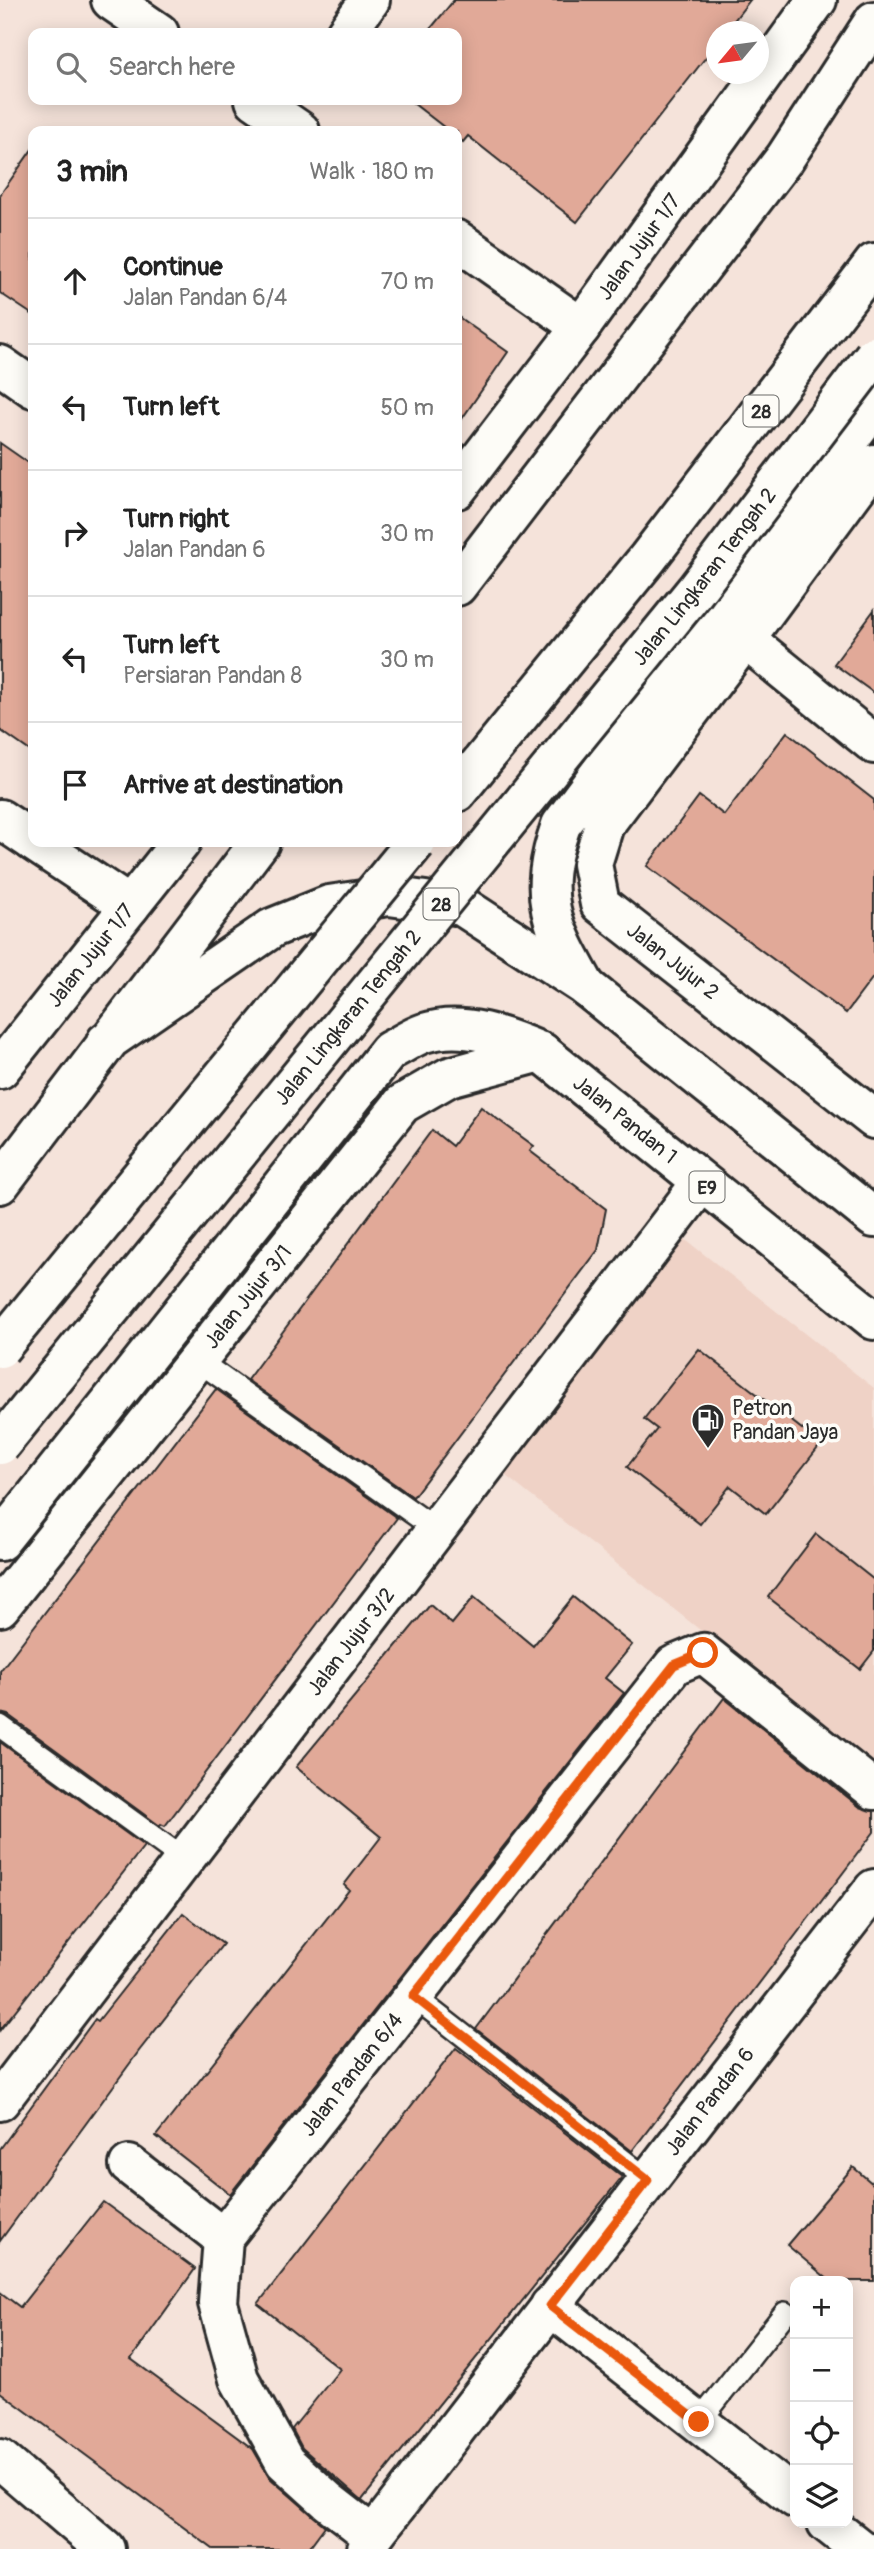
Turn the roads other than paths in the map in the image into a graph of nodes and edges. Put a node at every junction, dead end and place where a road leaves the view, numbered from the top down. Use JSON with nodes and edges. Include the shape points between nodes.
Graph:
{"nodes":[{"id":1,"x":111,"y":0,"type":"edge"},
{"id":2,"x":370,"y":0,"type":"edge"},
{"id":3,"x":817,"y":0,"type":"edge"},
{"id":4,"x":874,"y":21,"type":"edge"},
{"id":5,"x":152,"y":28,"type":"edge"},
{"id":6,"x":350,"y":28,"type":"edge"},
{"id":7,"x":462,"y":244,"type":"edge"},
{"id":8,"x":874,"y":263,"type":"edge"},
{"id":9,"x":581,"y":327,"type":"junction"},
{"id":10,"x":874,"y":356,"type":"edge"},
{"id":11,"x":0,"y":365,"type":"edge"},
{"id":12,"x":28,"y":385,"type":"edge"},
{"id":13,"x":874,"y":406,"type":"edge"},
{"id":14,"x":874,"y":464,"type":"edge"},
{"id":15,"x":462,"y":482,"type":"edge"},
{"id":16,"x":462,"y":579,"type":"edge"},
{"id":17,"x":745,"y":639,"type":"junction"},
{"id":18,"x":874,"y":744,"type":"edge"},
{"id":19,"x":462,"y":786,"type":"edge"},
{"id":20,"x":0,"y":819,"type":"edge"},
{"id":21,"x":28,"y":839,"type":"edge"},
{"id":22,"x":41,"y":847,"type":"edge"},
{"id":23,"x":177,"y":847,"type":"edge"},
{"id":24,"x":256,"y":847,"type":"edge"},
{"id":25,"x":412,"y":847,"type":"edge"},
{"id":26,"x":130,"y":906,"type":"junction"},
{"id":27,"x":586,"y":987,"type":"junction"},
{"id":28,"x":106,"y":1042,"type":"junction"},
{"id":29,"x":541,"y":1052,"type":"junction"},
{"id":30,"x":0,"y":1069,"type":"edge"},
{"id":31,"x":874,"y":1119,"type":"edge"},
{"id":32,"x":701,"y":1183,"type":"junction"},
{"id":33,"x":0,"y":1184,"type":"edge"},
{"id":34,"x":874,"y":1218,"type":"edge"},
{"id":35,"x":874,"y":1320,"type":"edge"},
{"id":36,"x":0,"y":1348,"type":"edge"},
{"id":37,"x":197,"y":1360,"type":"junction"},
{"id":38,"x":0,"y":1445,"type":"edge"},
{"id":39,"x":437,"y":1530,"type":"junction"},
{"id":40,"x":0,"y":1541,"type":"edge"},
{"id":41,"x":0,"y":1607,"type":"edge"},
{"id":42,"x":0,"y":1726,"type":"edge"},
{"id":43,"x":874,"y":1790,"type":"edge"},
{"id":44,"x":185,"y":1860,"type":"junction"},
{"id":45,"x":874,"y":1889,"type":"edge"},
{"id":46,"x":413,"y":1996,"type":"junction"},
{"id":47,"x":0,"y":2101,"type":"edge"},
{"id":48,"x":129,"y":2165,"type":"dead end"},
{"id":49,"x":648,"y":2180,"type":"junction"},
{"id":50,"x":223,"y":2238,"type":"junction"},
{"id":51,"x":550,"y":2306,"type":"junction"},
{"id":52,"x":785,"y":2313,"type":"dead end"},
{"id":53,"x":699,"y":2422,"type":"junction"},
{"id":54,"x":0,"y":2459,"type":"edge"},
{"id":55,"x":790,"y":2494,"type":"edge"},
{"id":56,"x":833,"y":2528,"type":"edge"},
{"id":57,"x":370,"y":2542,"type":"edge"},
{"id":58,"x":105,"y":2549,"type":"edge"},
{"id":59,"x":860,"y":2549,"type":"edge"}],
"edges":[{"from":1,"to":5,"type":"main road"},
{"from":2,"to":6,"type":"main road"},
{"from":3,"to":9,"type":"main road","name":"Jalan Jujur 1/7"},
{"from":4,"to":16,"type":"main road","via":[[785,158]]},
{"from":7,"to":9,"type":"main road"},
{"from":8,"to":19,"type":"main road","number":"28","via":[[649,558]]},
{"from":9,"to":15,"type":"main road","name":"Jalan Jujur 1/7"},
{"from":10,"to":38,"type":"main road","name":"Jalan Lingkaran Tengah 2","number":"28","bridge":true,"via":[[695,591]]},
{"from":11,"to":12,"type":"main road"},
{"from":13,"to":27,"type":"main road","via":[[561,825],[550,867],[548,899],[557,935]]},
{"from":14,"to":17,"type":"main road"},
{"from":17,"to":18,"type":"main road"},
{"from":17,"to":31,"type":"main road","name":"Jalan Jujur 2","via":[[604,825],[592,864],[600,904]]},
{"from":20,"to":21,"type":"main road"},
{"from":22,"to":26,"type":"main road"},
{"from":23,"to":26,"type":"main road","name":"Jalan Jujur 1/7"},
{"from":24,"to":28,"type":"main road"},
{"from":25,"to":36,"type":"main road","bridge":true},
{"from":26,"to":30,"type":"main road","name":"Jalan Jujur 1/7"},
{"from":27,"to":28,"type":"main road","via":[[462,906],[389,896],[330,905],[272,928]]},
{"from":27,"to":34,"type":"main road"},
{"from":28,"to":33,"type":"main road"},
{"from":29,"to":32,"type":"main road","name":"Jalan Pandan 1","number":"E9"},
{"from":29,"to":37,"type":"main road","name":"Jalan Jujur 3/1","via":[[449,1077],[402,1104]]},
{"from":29,"to":40,"type":"main road","name":"Jalan Pandan 1","via":[[503,1036],[460,1028],[425,1033],[389,1051]]},
{"from":32,"to":35,"type":"main road","name":"Jalan Pandan 1","number":"E9"},
{"from":32,"to":39,"type":"main road","name":"Jalan Jujur 3/2"},
{"from":37,"to":39,"type":"lane"},
{"from":37,"to":41,"type":"main road","name":"Jalan Jujur 3/1"},
{"from":39,"to":44,"type":"main road","name":"Jalan Jujur 3/2"},
{"from":42,"to":44,"type":"lane"},
{"from":43,"to":46,"type":"main road","name":"Jalan Pandan 6/4","via":[[703,1653],[674,1665]]},
{"from":44,"to":47,"type":"main road","name":"Jalan Jujur 3/2"},
{"from":45,"to":49,"type":"main road","name":"Jalan Pandan 6"},
{"from":46,"to":49,"type":"lane"},
{"from":46,"to":50,"type":"main road","name":"Jalan Pandan 6/4"},
{"from":48,"to":50,"type":"main road"},
{"from":49,"to":51,"type":"main road","name":"Jalan Pandan 6"},
{"from":50,"to":57,"type":"main road","via":[[218,2303],[239,2379],[285,2462]]},
{"from":51,"to":53,"type":"main road"},
{"from":51,"to":57,"type":"main road","name":"Jalan Pandan 6"},
{"from":52,"to":53,"type":"lane"},
{"from":53,"to":55,"type":"main road"},
{"from":54,"to":58,"type":"main road"},
{"from":56,"to":59,"type":"main road"}]}
